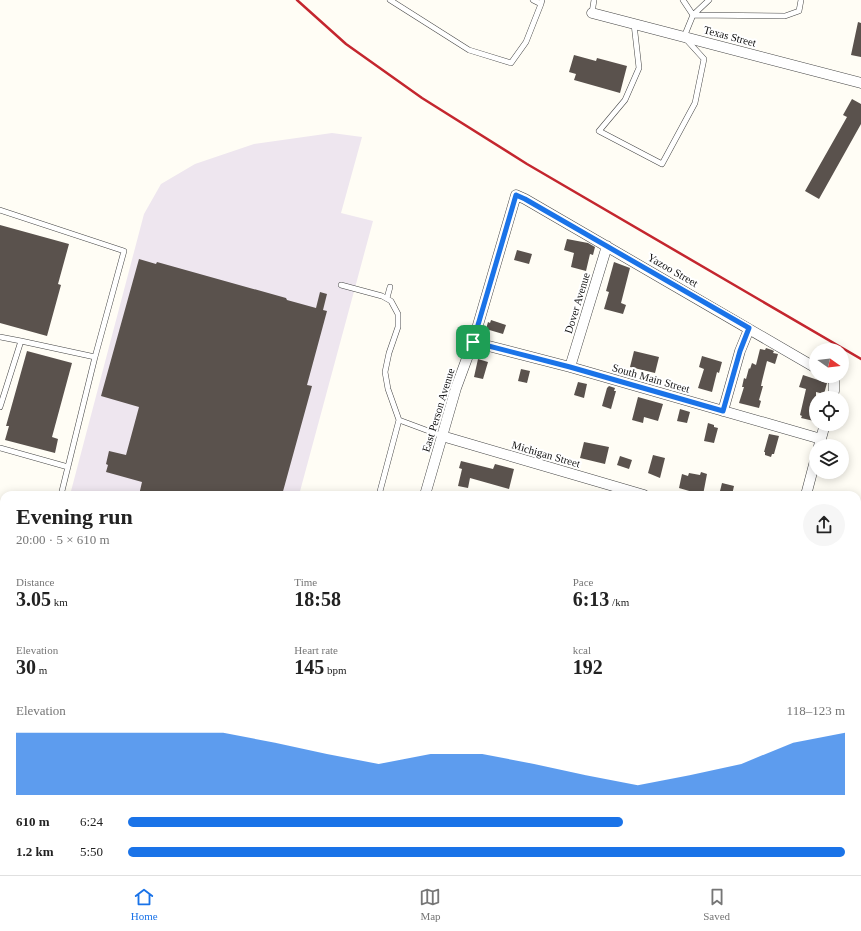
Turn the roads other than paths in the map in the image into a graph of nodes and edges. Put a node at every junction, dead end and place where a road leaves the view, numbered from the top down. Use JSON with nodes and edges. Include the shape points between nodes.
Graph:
{"nodes":[{"id":1,"x":390,"y":0,"type":"edge"},
{"id":2,"x":533,"y":0,"type":"edge"},
{"id":3,"x":594,"y":0,"type":"edge"},
{"id":4,"x":683,"y":0,"type":"edge"},
{"id":5,"x":709,"y":0,"type":"edge"},
{"id":6,"x":801,"y":0,"type":"edge"},
{"id":7,"x":542,"y":2,"type":"edge"},
{"id":8,"x":592,"y":13,"type":"joint"},
{"id":9,"x":694,"y":15,"type":"junction"},
{"id":10,"x":634,"y":24,"type":"junction"},
{"id":11,"x":684,"y":37,"type":"junction"},
{"id":12,"x":861,"y":83,"type":"edge"},
{"id":13,"x":516,"y":195,"type":"joint"},
{"id":14,"x":0,"y":210,"type":"edge"},
{"id":15,"x":607,"y":246,"type":"junction"},
{"id":16,"x":341,"y":285,"type":"dead end"},
{"id":17,"x":390,"y":287,"type":"dead end"},
{"id":18,"x":386,"y":298,"type":"junction"},
{"id":19,"x":749,"y":328,"type":"junction"},
{"id":20,"x":0,"y":337,"type":"edge"},
{"id":21,"x":21,"y":341,"type":"junction"},
{"id":22,"x":473,"y":342,"type":"junction"},
{"id":23,"x":95,"y":357,"type":"junction"},
{"id":24,"x":809,"y":364,"type":"edge"},
{"id":25,"x":570,"y":367,"type":"junction"},
{"id":26,"x":0,"y":408,"type":"edge"},
{"id":27,"x":723,"y":411,"type":"junction"},
{"id":28,"x":399,"y":420,"type":"junction"},
{"id":29,"x":442,"y":436,"type":"junction"},
{"id":30,"x":811,"y":439,"type":"edge"},
{"id":31,"x":0,"y":448,"type":"edge"},
{"id":32,"x":68,"y":467,"type":"junction"},
{"id":33,"x":810,"y":479,"type":"edge"},
{"id":34,"x":62,"y":491,"type":"edge"},
{"id":35,"x":380,"y":491,"type":"edge"},
{"id":36,"x":426,"y":491,"type":"edge"},
{"id":37,"x":630,"y":491,"type":"edge"},
{"id":38,"x":807,"y":491,"type":"edge"}],
"edges":[{"from":1,"to":7,"type":"lane","via":[[469,50],[511,64],[526,42]]},
{"from":2,"to":7,"type":"lane"},
{"from":3,"to":8,"type":"lane"},
{"from":4,"to":9,"type":"lane"},
{"from":5,"to":9,"type":"lane"},
{"from":6,"to":9,"type":"lane","via":[[799,11],[785,16]]},
{"from":8,"to":10,"type":"street","name":"Texas Street"},
{"from":9,"to":11,"type":"lane"},
{"from":10,"to":11,"type":"street","name":"Texas Street"},
{"from":10,"to":11,"type":"lane","via":[[639,68],[625,100],[600,131],[662,164],[695,103],[704,59]]},
{"from":11,"to":12,"type":"street","name":"Texas Street"},
{"from":13,"to":15,"type":"street","name":"Yazoo Street"},
{"from":13,"to":22,"type":"street","name":"East Person Avenue"},
{"from":14,"to":23,"type":"lane","via":[[124,251]]},
{"from":15,"to":19,"type":"street","name":"Yazoo Street"},
{"from":15,"to":25,"type":"street","name":"Dover Avenue"},
{"from":16,"to":18,"type":"lane"},
{"from":17,"to":18,"type":"lane"},
{"from":18,"to":28,"type":"lane","via":[[391,301],[398,314],[398,327],[385,372]]},
{"from":19,"to":24,"type":"street","name":"Yazoo Street"},
{"from":19,"to":27,"type":"street"},
{"from":20,"to":21,"type":"lane"},
{"from":21,"to":23,"type":"lane"},
{"from":21,"to":26,"type":"lane"},
{"from":22,"to":25,"type":"street","name":"South Main Street"},
{"from":22,"to":29,"type":"street","name":"East Person Avenue"},
{"from":23,"to":32,"type":"lane"},
{"from":25,"to":27,"type":"street","name":"South Main Street"},
{"from":27,"to":30,"type":"street","name":"South Main Street"},
{"from":28,"to":29,"type":"lane"},
{"from":28,"to":35,"type":"lane"},
{"from":29,"to":36,"type":"street","name":"East Person Avenue"},
{"from":29,"to":37,"type":"street","name":"Michigan Street"},
{"from":31,"to":32,"type":"lane"},
{"from":32,"to":34,"type":"lane"},
{"from":33,"to":38,"type":"street"}]}
